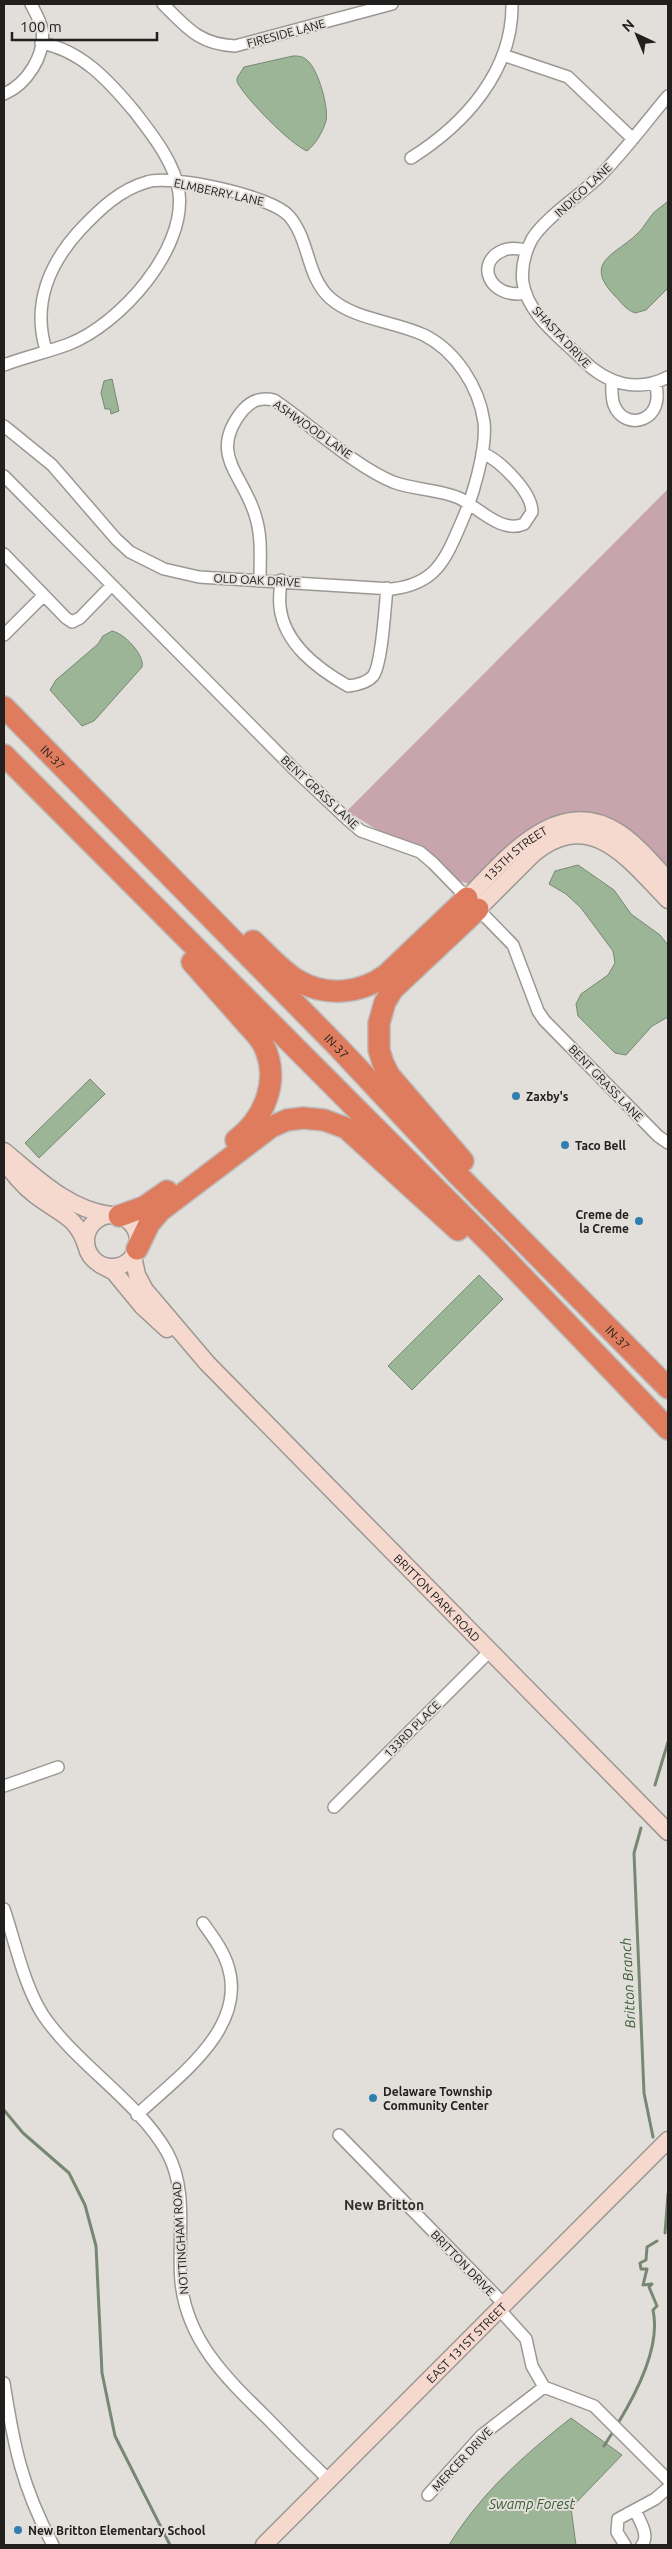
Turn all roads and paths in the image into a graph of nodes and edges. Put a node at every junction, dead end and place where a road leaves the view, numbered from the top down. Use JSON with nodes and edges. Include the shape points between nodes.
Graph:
{"nodes":[{"id":1,"x":30,"y":4,"type":"edge"},
{"id":2,"x":163,"y":4,"type":"edge"},
{"id":3,"x":392,"y":4,"type":"edge"},
{"id":4,"x":512,"y":4,"type":"edge"},
{"id":5,"x":374,"y":6,"type":"edge"},
{"id":6,"x":41,"y":43,"type":"junction"},
{"id":7,"x":503,"y":55,"type":"junction"},
{"id":8,"x":4,"y":94,"type":"edge"},
{"id":9,"x":668,"y":96,"type":"edge"},
{"id":10,"x":633,"y":139,"type":"junction"},
{"id":11,"x":411,"y":158,"type":"dead end"},
{"id":12,"x":176,"y":182,"type":"junction"},
{"id":13,"x":527,"y":250,"type":"junction"},
{"id":14,"x":526,"y":294,"type":"junction"},
{"id":15,"x":46,"y":350,"type":"junction"},
{"id":16,"x":4,"y":364,"type":"edge"},
{"id":17,"x":668,"y":377,"type":"edge"},
{"id":18,"x":612,"y":381,"type":"junction"},
{"id":19,"x":655,"y":383,"type":"junction"},
{"id":20,"x":4,"y":426,"type":"edge"},
{"id":21,"x":482,"y":453,"type":"junction"},
{"id":22,"x":4,"y":476,"type":"edge"},
{"id":23,"x":468,"y":504,"type":"junction"},
{"id":24,"x":4,"y":554,"type":"edge"},
{"id":25,"x":260,"y":579,"type":"junction"},
{"id":26,"x":281,"y":580,"type":"junction"},
{"id":27,"x":112,"y":586,"type":"junction"},
{"id":28,"x":387,"y":588,"type":"junction"},
{"id":29,"x":43,"y":596,"type":"junction"},
{"id":30,"x":4,"y":635,"type":"edge"},
{"id":31,"x":4,"y":707,"type":"edge"},
{"id":32,"x":4,"y":755,"type":"edge"},
{"id":33,"x":124,"y":828,"type":"junction"},
{"id":34,"x":577,"y":828,"type":"junction"},
{"id":35,"x":106,"y":860,"type":"junction"},
{"id":36,"x":668,"y":880,"type":"edge"},
{"id":37,"x":668,"y":900,"type":"edge"},
{"id":38,"x":472,"y":903,"type":"junction"},
{"id":39,"x":668,"y":1142,"type":"edge"},
{"id":40,"x":4,"y":1151,"type":"edge"},
{"id":41,"x":4,"y":1161,"type":"edge"},
{"id":42,"x":115,"y":1215,"type":"junction"},
{"id":43,"x":86,"y":1245,"type":"junction"},
{"id":44,"x":135,"y":1252,"type":"junction"},
{"id":45,"x":101,"y":1265,"type":"junction"},
{"id":46,"x":571,"y":1289,"type":"junction"},
{"id":47,"x":207,"y":1363,"type":"junction"},
{"id":48,"x":610,"y":1370,"type":"junction"},
{"id":49,"x":665,"y":1384,"type":"edge"},
{"id":50,"x":667,"y":1428,"type":"edge"},
{"id":51,"x":490,"y":1651,"type":"junction"},
{"id":52,"x":58,"y":1767,"type":"dead end"},
{"id":53,"x":4,"y":1786,"type":"edge"},
{"id":54,"x":334,"y":1807,"type":"dead end"},
{"id":55,"x":668,"y":1832,"type":"edge"},
{"id":56,"x":4,"y":1909,"type":"edge"},
{"id":57,"x":203,"y":1923,"type":"dead end"},
{"id":58,"x":138,"y":2115,"type":"junction"},
{"id":59,"x":339,"y":2135,"type":"dead end"},
{"id":60,"x":668,"y":2140,"type":"edge"},
{"id":61,"x":501,"y":2307,"type":"junction"},
{"id":62,"x":4,"y":2383,"type":"edge"},
{"id":63,"x":544,"y":2388,"type":"junction"},
{"id":64,"x":329,"y":2480,"type":"junction"},
{"id":65,"x":668,"y":2480,"type":"edge"},
{"id":66,"x":668,"y":2488,"type":"edge"},
{"id":67,"x":428,"y":2495,"type":"dead end"},
{"id":68,"x":635,"y":2510,"type":"junction"},
{"id":69,"x":53,"y":2545,"type":"edge"},
{"id":70,"x":264,"y":2545,"type":"edge"},
{"id":71,"x":625,"y":2545,"type":"edge"},
{"id":72,"x":642,"y":2545,"type":"edge"}],
"edges":[{"from":1,"to":6,"type":"street","via":[[42,30]]},
{"from":2,"to":5,"type":"street","name":"FIRESIDE LANE","via":[[195,36],[236,46]]},
{"from":3,"to":5,"type":"street","name":"FIRESIDE LANE"},
{"from":4,"to":7,"type":"street","via":[[510,33]]},
{"from":6,"to":8,"type":"street","via":[[34,66],[22,81]]},
{"from":6,"to":12,"type":"street","via":[[80,58],[119,92],[167,160]]},
{"from":7,"to":10,"type":"street","via":[[568,78],[584,89]]},
{"from":7,"to":11,"type":"street","via":[[467,112],[444,136]]},
{"from":9,"to":10,"type":"street","name":"INDIGO LANE"},
{"from":10,"to":13,"type":"street","name":"INDIGO LANE","via":[[601,175],[544,226]]},
{"from":12,"to":15,"type":"street","via":[[180,212],[177,228],[150,276],[104,323],[69,344]]},
{"from":12,"to":15,"type":"street","name":"ELMBERRY LANE","via":[[148,181],[121,193],[106,204],[60,254],[43,292],[40,324]]},
{"from":12,"to":21,"type":"street","name":"ELMBERRY LANE","via":[[256,197],[281,208],[297,228],[313,271],[328,296],[346,308],[424,336],[442,347],[456,360],[472,384],[484,424]]},
{"from":13,"to":14,"type":"street","name":"INDIGO LANE","via":[[522,274]]},
{"from":13,"to":14,"type":"street","name":"SHASTA DRIVE","via":[[512,249],[499,253],[491,262],[489,274],[493,285],[502,292]]},
{"from":14,"to":18,"type":"street","name":"SHASTA DRIVE","via":[[537,314],[592,369]]},
{"from":15,"to":16,"type":"street"},
{"from":17,"to":19,"type":"street","name":"SHASTA DRIVE"},
{"from":18,"to":19,"type":"street","name":"SHASTA DRIVE","via":[[631,386]]},
{"from":18,"to":19,"type":"street","via":[[616,410],[634,420],[643,419],[654,410],[659,399]]},
{"from":20,"to":25,"type":"street","name":"OLD OAK DRIVE","via":[[52,465],[116,539],[146,561],[199,577]]},
{"from":21,"to":23,"type":"street","name":"OLD OAK DRIVE"},
{"from":21,"to":23,"type":"street","name":"ASHWOOD LANE","via":[[500,462],[530,499],[532,512],[524,524],[514,526],[480,513]]},
{"from":22,"to":27,"type":"street","name":"BENT GRASS LANE"},
{"from":23,"to":25,"type":"street","name":"ASHWOOD LANE","via":[[454,496],[403,485],[378,474],[274,400],[261,398],[240,414],[228,434],[226,446],[232,468],[254,508],[260,545]]},
{"from":23,"to":28,"type":"street","name":"OLD OAK DRIVE","via":[[441,564],[433,574],[406,587]]},
{"from":24,"to":29,"type":"street"},
{"from":25,"to":26,"type":"street","name":"OLD OAK DRIVE"},
{"from":26,"to":28,"type":"street","name":"OLD OAK DRIVE"},
{"from":26,"to":28,"type":"street","via":[[279,606],[287,633],[308,657],[348,686],[369,680],[378,668]]},
{"from":27,"to":29,"type":"street","via":[[72,622]]},
{"from":27,"to":38,"type":"street","name":"BENT GRASS LANE","via":[[348,820],[362,831],[424,855]]},
{"from":29,"to":30,"type":"street"},
{"from":31,"to":33,"type":"highway","name":"IN-37"},
{"from":32,"to":35,"type":"highway"},
{"from":33,"to":38,"type":"highway","via":[[158,854],[291,976],[317,989],[349,991],[379,980]]},
{"from":33,"to":46,"type":"highway","name":"IN-37","via":[[338,1047],[456,1174]]},
{"from":34,"to":36,"type":"street","via":[[588,822],[617,831]]},
{"from":34,"to":37,"type":"street","via":[[620,851]]},
{"from":34,"to":38,"type":"street","name":"135TH STREET","via":[[548,827],[527,838]]},
{"from":35,"to":42,"type":"highway","via":[[124,885],[260,1039],[270,1077],[264,1104],[248,1130],[152,1202]]},
{"from":35,"to":48,"type":"highway","via":[[496,1249]]},
{"from":38,"to":39,"type":"street","name":"BENT GRASS LANE","via":[[516,950],[544,1020],[658,1136]]},
{"from":38,"to":46,"type":"highway","via":[[388,996],[379,1023],[380,1056],[389,1076],[549,1254]]},
{"from":40,"to":42,"type":"street","via":[[44,1185],[72,1203]]},
{"from":41,"to":43,"type":"street","via":[[29,1190],[70,1217]]},
{"from":42,"to":43,"type":"street","via":[[94,1222],[86,1236]]},
{"from":42,"to":44,"type":"street","via":[[133,1225],[138,1241]]},
{"from":43,"to":45,"type":"street"},
{"from":44,"to":45,"type":"street","via":[[118,1266]]},
{"from":44,"to":47,"type":"street","name":"BRITTON PARK ROAD","via":[[136,1276],[145,1290]]},
{"from":44,"to":48,"type":"highway","via":[[149,1224],[160,1211],[271,1127],[295,1118],[324,1120],[357,1136]]},
{"from":45,"to":47,"type":"street","name":"BRITTON PARK ROAD","via":[[114,1272],[142,1306]]},
{"from":46,"to":49,"type":"highway","name":"IN-37"},
{"from":47,"to":51,"type":"street","name":"BRITTON PARK ROAD"},
{"from":48,"to":50,"type":"highway"},
{"from":51,"to":54,"type":"street","name":"133RD PLACE"},
{"from":51,"to":55,"type":"street","name":"BRITTON PARK ROAD"},
{"from":52,"to":53,"type":"street"},
{"from":56,"to":58,"type":"street","name":"NOTTINGHAM ROAD","via":[[32,1992],[43,2014],[62,2038]]},
{"from":57,"to":58,"type":"street","via":[[217,1942],[229,1968],[226,2017],[212,2043]]},
{"from":58,"to":64,"type":"street","name":"NOTTINGHAM ROAD","via":[[163,2146],[176,2178],[181,2211],[182,2293],[201,2344],[221,2373]]},
{"from":59,"to":61,"type":"street","name":"BRITTON DRIVE"},
{"from":60,"to":61,"type":"street","name":"EAST 131ST STREET"},
{"from":61,"to":63,"type":"street","name":"BRITTON DRIVE","via":[[526,2338],[532,2366]]},
{"from":61,"to":64,"type":"street","name":"EAST 131ST STREET"},
{"from":62,"to":69,"type":"street","via":[[12,2438],[22,2475]]},
{"from":63,"to":65,"type":"street","via":[[584,2401],[602,2414]]},
{"from":63,"to":67,"type":"street","name":"MERCER DRIVE","via":[[482,2435]]},
{"from":64,"to":70,"type":"street","name":"EAST 131ST STREET"},
{"from":66,"to":68,"type":"street"},
{"from":68,"to":71,"type":"street","via":[[620,2516],[616,2523]]},
{"from":68,"to":72,"type":"street","via":[[646,2535]]}]}
